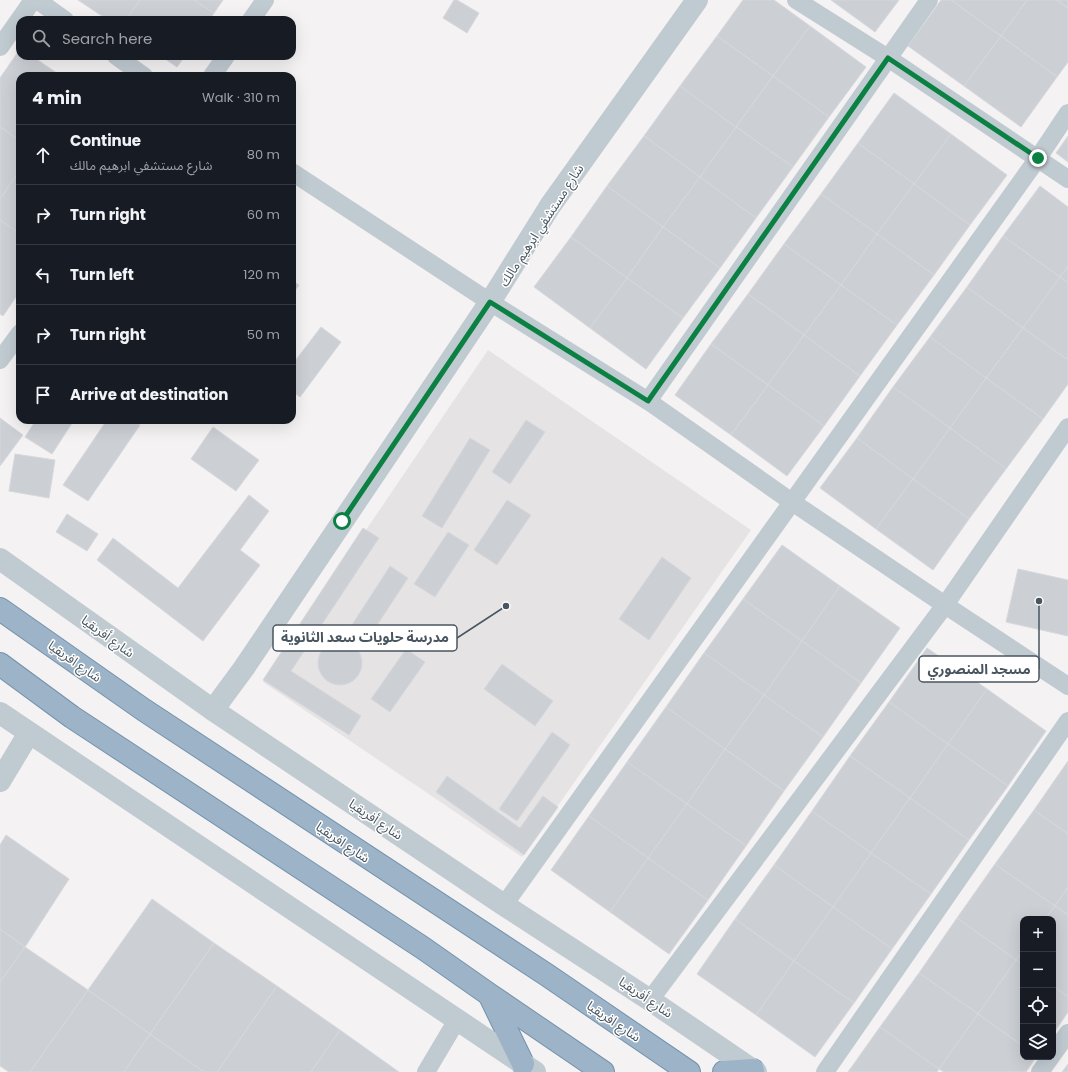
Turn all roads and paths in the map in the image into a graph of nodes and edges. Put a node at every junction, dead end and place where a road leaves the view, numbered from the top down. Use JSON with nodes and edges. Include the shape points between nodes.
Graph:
{"nodes":[{"id":1,"x":33,"y":0,"type":"edge"},
{"id":2,"x":37,"y":0,"type":"edge"},
{"id":3,"x":265,"y":0,"type":"edge"},
{"id":4,"x":697,"y":0,"type":"edge"},
{"id":5,"x":796,"y":0,"type":"edge"},
{"id":6,"x":929,"y":0,"type":"edge"},
{"id":7,"x":22,"y":16,"type":"edge"},
{"id":8,"x":60,"y":16,"type":"edge"},
{"id":9,"x":254,"y":16,"type":"edge"},
{"id":10,"x":16,"y":24,"type":"edge"},
{"id":11,"x":0,"y":47,"type":"edge"},
{"id":12,"x":888,"y":58,"type":"junction"},
{"id":13,"x":122,"y":60,"type":"edge"},
{"id":14,"x":223,"y":60,"type":"edge"},
{"id":15,"x":138,"y":72,"type":"edge"},
{"id":16,"x":215,"y":72,"type":"edge"},
{"id":17,"x":1068,"y":113,"type":"edge"},
{"id":18,"x":1038,"y":158,"type":"junction"},
{"id":19,"x":296,"y":175,"type":"edge"},
{"id":20,"x":1068,"y":179,"type":"edge"},
{"id":21,"x":490,"y":302,"type":"junction"},
{"id":22,"x":16,"y":338,"type":"edge"},
{"id":23,"x":0,"y":360,"type":"edge"},
{"id":24,"x":648,"y":401,"type":"junction"},
{"id":25,"x":1068,"y":427,"type":"edge"},
{"id":26,"x":792,"y":502,"type":"junction"},
{"id":27,"x":0,"y":559,"type":"edge"},
{"id":28,"x":945,"y":605,"type":"junction"},
{"id":29,"x":0,"y":609,"type":"edge"},
{"id":30,"x":0,"y":664,"type":"edge"},
{"id":31,"x":1068,"y":686,"type":"edge"},
{"id":32,"x":213,"y":710,"type":"junction"},
{"id":33,"x":0,"y":713,"type":"edge"},
{"id":34,"x":1068,"y":721,"type":"edge"},
{"id":35,"x":29,"y":733,"type":"junction"},
{"id":36,"x":0,"y":781,"type":"edge"},
{"id":37,"x":504,"y":904,"type":"junction"},
{"id":38,"x":490,"y":995,"type":"junction"},
{"id":39,"x":650,"y":1000,"type":"junction"},
{"id":40,"x":457,"y":1020,"type":"junction"},
{"id":41,"x":1068,"y":1033,"type":"edge"},
{"id":42,"x":1056,"y":1050,"type":"edge"},
{"id":43,"x":1049,"y":1060,"type":"edge"},
{"id":44,"x":529,"y":1068,"type":"edge"},
{"id":45,"x":754,"y":1071,"type":"edge"},
{"id":46,"x":426,"y":1072,"type":"edge"},
{"id":47,"x":603,"y":1072,"type":"edge"},
{"id":48,"x":689,"y":1072,"type":"edge"},
{"id":49,"x":724,"y":1072,"type":"edge"},
{"id":50,"x":825,"y":1072,"type":"edge"},
{"id":51,"x":1040,"y":1072,"type":"edge"}],
"edges":[{"from":1,"to":7,"type":"street"},
{"from":2,"to":8,"type":"street"},
{"from":3,"to":9,"type":"street"},
{"from":4,"to":21,"type":"street","name":"شارع مستشفي ابرهيم مالك","via":[[550,206]]},
{"from":5,"to":12,"type":"street"},
{"from":6,"to":12,"type":"street"},
{"from":10,"to":11,"type":"street"},
{"from":12,"to":18,"type":"street"},
{"from":12,"to":24,"type":"street"},
{"from":13,"to":15,"type":"street"},
{"from":14,"to":16,"type":"street"},
{"from":17,"to":18,"type":"street"},
{"from":18,"to":20,"type":"street"},
{"from":18,"to":26,"type":"street"},
{"from":19,"to":21,"type":"street"},
{"from":21,"to":24,"type":"street"},
{"from":21,"to":32,"type":"street","name":"شارع مستشفي ابرهيم مالك","via":[[244,668]]},
{"from":22,"to":23,"type":"street"},
{"from":24,"to":26,"type":"street"},
{"from":25,"to":28,"type":"street"},
{"from":26,"to":28,"type":"street"},
{"from":26,"to":37,"type":"street"},
{"from":27,"to":32,"type":"street","name":"شارع أفريقيا"},
{"from":28,"to":31,"type":"street"},
{"from":28,"to":39,"type":"street"},
{"from":29,"to":48,"type":"highway","name":"شارع افريقيا","via":[[144,710],[547,975]]},
{"from":30,"to":38,"type":"highway","via":[[72,718],[423,948]]},
{"from":32,"to":37,"type":"street","name":"شارع أفريقيا"},
{"from":33,"to":35,"type":"street"},
{"from":34,"to":50,"type":"street"},
{"from":35,"to":36,"type":"street"},
{"from":35,"to":40,"type":"street"},
{"from":37,"to":39,"type":"street","name":"شارع أفريقيا"},
{"from":38,"to":44,"type":"highway"},
{"from":38,"to":47,"type":"highway"},
{"from":39,"to":45,"type":"street","name":"شارع أفريقيا"},
{"from":40,"to":44,"type":"street"},
{"from":40,"to":46,"type":"street"},
{"from":41,"to":42,"type":"street"},
{"from":43,"to":51,"type":"street"},
{"from":45,"to":49,"type":"highway"}]}
